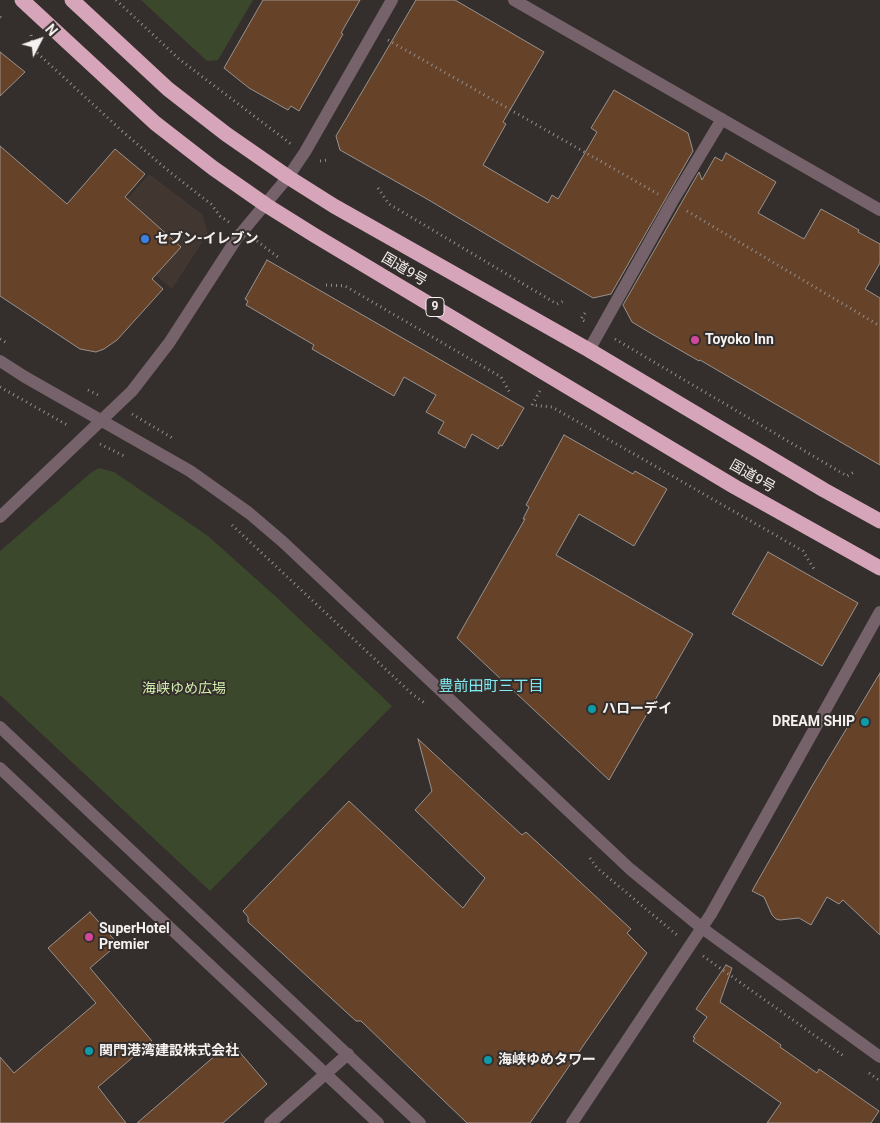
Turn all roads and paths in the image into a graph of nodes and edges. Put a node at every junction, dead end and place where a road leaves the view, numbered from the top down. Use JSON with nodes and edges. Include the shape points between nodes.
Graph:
{"nodes":[{"id":1,"x":22,"y":0,"type":"edge"},
{"id":2,"x":72,"y":0,"type":"edge"},
{"id":3,"x":116,"y":0,"type":"edge"},
{"id":4,"x":392,"y":0,"type":"edge"},
{"id":5,"x":514,"y":0,"type":"edge"},
{"id":6,"x":0,"y":17,"type":"edge"},
{"id":7,"x":4,"y":20,"type":"dead end"},
{"id":8,"x":31,"y":34,"type":"dead end"},
{"id":9,"x":387,"y":40,"type":"dead end"},
{"id":10,"x":722,"y":119,"type":"junction"},
{"id":11,"x":296,"y":147,"type":"dead end"},
{"id":12,"x":288,"y":177,"type":"junction"},
{"id":13,"x":378,"y":188,"type":"dead end"},
{"id":14,"x":672,"y":202,"type":"junction"},
{"id":15,"x":266,"y":204,"type":"junction"},
{"id":16,"x":880,"y":210,"type":"edge"},
{"id":17,"x":220,"y":216,"type":"dead end"},
{"id":18,"x":270,"y":251,"type":"dead end"},
{"id":19,"x":279,"y":258,"type":"dead end"},
{"id":20,"x":326,"y":285,"type":"dead end"},
{"id":21,"x":566,"y":300,"type":"dead end"},
{"id":22,"x":880,"y":326,"type":"edge"},
{"id":23,"x":617,"y":341,"type":"dead end"},
{"id":24,"x":590,"y":350,"type":"junction"},
{"id":25,"x":0,"y":361,"type":"edge"},
{"id":26,"x":0,"y":387,"type":"edge"},
{"id":27,"x":539,"y":392,"type":"dead end"},
{"id":28,"x":510,"y":393,"type":"dead end"},
{"id":29,"x":44,"y":412,"type":"dead end"},
{"id":30,"x":102,"y":420,"type":"junction"},
{"id":31,"x":856,"y":471,"type":"dead end"},
{"id":32,"x":0,"y":517,"type":"edge"},
{"id":33,"x":880,"y":521,"type":"edge"},
{"id":34,"x":229,"y":523,"type":"dead end"},
{"id":35,"x":880,"y":568,"type":"edge"},
{"id":36,"x":814,"y":569,"type":"dead end"},
{"id":37,"x":880,"y":612,"type":"edge"},
{"id":38,"x":427,"y":704,"type":"dead end"},
{"id":39,"x":0,"y":727,"type":"edge"},
{"id":40,"x":0,"y":768,"type":"edge"},
{"id":41,"x":586,"y":854,"type":"dead end"},
{"id":42,"x":702,"y":928,"type":"junction"},
{"id":43,"x":669,"y":929,"type":"dead end"},
{"id":44,"x":722,"y":970,"type":"dead end"},
{"id":45,"x":348,"y":1054,"type":"junction"},
{"id":46,"x":880,"y":1057,"type":"edge"},
{"id":47,"x":848,"y":1059,"type":"dead end"},
{"id":48,"x":864,"y":1070,"type":"dead end"},
{"id":49,"x":326,"y":1074,"type":"junction"},
{"id":50,"x":880,"y":1081,"type":"edge"},
{"id":51,"x":270,"y":1123,"type":"edge"},
{"id":52,"x":378,"y":1123,"type":"edge"},
{"id":53,"x":420,"y":1123,"type":"edge"},
{"id":54,"x":572,"y":1123,"type":"edge"}],
"edges":[{"from":1,"to":15,"type":"highway","name":"国道9号","number":"9","via":[[156,124]]},
{"from":2,"to":12,"type":"highway","name":"国道9号","via":[[168,89]]},
{"from":3,"to":11,"type":"path","via":[[179,59]]},
{"from":4,"to":12,"type":"street"},
{"from":5,"to":10,"type":"street"},
{"from":6,"to":7,"type":"path"},
{"from":8,"to":17,"type":"path","via":[[33,50],[122,131],[211,204]]},
{"from":9,"to":14,"type":"path"},
{"from":10,"to":14,"type":"street"},
{"from":10,"to":16,"type":"street"},
{"from":12,"to":15,"type":"street"},
{"from":12,"to":24,"type":"highway","name":"国道9号"},
{"from":13,"to":21,"type":"path","via":[[389,204],[557,304]]},
{"from":14,"to":22,"type":"path"},
{"from":14,"to":24,"type":"street"},
{"from":15,"to":30,"type":"street","via":[[236,238],[170,343],[132,391]]},
{"from":15,"to":35,"type":"highway","name":"国道9号","number":"9","via":[[727,482]]},
{"from":18,"to":19,"type":"path"},
{"from":20,"to":28,"type":"path","via":[[354,290],[501,377]]},
{"from":23,"to":31,"type":"path","via":[[848,476]]},
{"from":24,"to":33,"type":"highway","name":"国道9号"},
{"from":25,"to":30,"type":"street"},
{"from":26,"to":29,"type":"path"},
{"from":27,"to":36,"type":"path","via":[[532,405],[552,408],[803,551]]},
{"from":30,"to":32,"type":"street"},
{"from":30,"to":42,"type":"street","via":[[198,476],[249,513],[600,842]]},
{"from":34,"to":38,"type":"path","via":[[411,693]]},
{"from":37,"to":42,"type":"street"},
{"from":39,"to":45,"type":"street"},
{"from":40,"to":49,"type":"street"},
{"from":41,"to":43,"type":"path","via":[[597,868]]},
{"from":42,"to":46,"type":"street"},
{"from":42,"to":54,"type":"street"},
{"from":44,"to":47,"type":"path"},
{"from":45,"to":49,"type":"street"},
{"from":45,"to":53,"type":"street"},
{"from":48,"to":50,"type":"path"},
{"from":49,"to":51,"type":"street"},
{"from":49,"to":52,"type":"street"}]}
